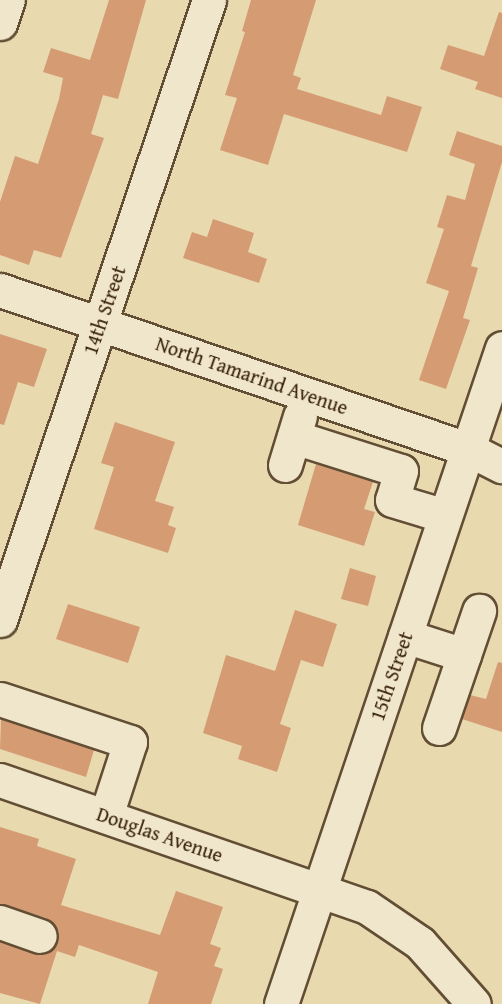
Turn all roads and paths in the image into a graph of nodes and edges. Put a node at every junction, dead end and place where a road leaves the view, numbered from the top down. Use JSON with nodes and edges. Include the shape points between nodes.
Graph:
{"nodes":[{"id":1,"x":8,"y":0,"type":"edge"},
{"id":2,"x":209,"y":0,"type":"edge"},
{"id":3,"x":0,"y":23,"type":"edge"},
{"id":4,"x":0,"y":290,"type":"edge"},
{"id":5,"x":100,"y":324,"type":"junction"},
{"id":6,"x":502,"y":348,"type":"edge"},
{"id":7,"x":307,"y":394,"type":"junction"},
{"id":8,"x":468,"y":449,"type":"junction"},
{"id":9,"x":502,"y":466,"type":"edge"},
{"id":10,"x":445,"y":516,"type":"junction"},
{"id":11,"x":479,"y":611,"type":"dead end"},
{"id":12,"x":0,"y":620,"type":"edge"},
{"id":13,"x":405,"y":636,"type":"junction"},
{"id":14,"x":464,"y":655,"type":"junction"},
{"id":15,"x":0,"y":699,"type":"edge"},
{"id":16,"x":439,"y":728,"type":"dead end"},
{"id":17,"x":0,"y":780,"type":"edge"},
{"id":18,"x":106,"y":816,"type":"junction"},
{"id":19,"x":320,"y":888,"type":"junction"},
{"id":20,"x":0,"y":922,"type":"edge"},
{"id":21,"x":40,"y":936,"type":"dead end"},
{"id":22,"x":281,"y":1004,"type":"edge"},
{"id":23,"x":474,"y":1004,"type":"edge"}],
"edges":[{"from":1,"to":3,"type":"street"},
{"from":2,"to":5,"type":"street","name":"14th Street"},
{"from":4,"to":5,"type":"street","name":"North Tamarind Avenue"},
{"from":5,"to":7,"type":"street","name":"North Tamarind Avenue"},
{"from":5,"to":12,"type":"street","name":"14th Street"},
{"from":6,"to":8,"type":"street","name":"15th Street"},
{"from":7,"to":8,"type":"street","name":"North Tamarind Avenue"},
{"from":7,"to":10,"type":"street","via":[[289,451],[401,471],[392,500]]},
{"from":8,"to":9,"type":"street","name":"North Tamarind Avenue"},
{"from":8,"to":10,"type":"street","name":"15th Street"},
{"from":10,"to":13,"type":"street","name":"15th Street"},
{"from":11,"to":14,"type":"street"},
{"from":13,"to":14,"type":"street"},
{"from":13,"to":19,"type":"street","name":"15th Street"},
{"from":14,"to":16,"type":"street"},
{"from":15,"to":18,"type":"street","via":[[130,742]]},
{"from":17,"to":18,"type":"street","name":"Douglas Avenue"},
{"from":18,"to":19,"type":"street","name":"Douglas Avenue"},
{"from":19,"to":22,"type":"street","name":"15th Street"},
{"from":19,"to":23,"type":"street","name":"Douglas Avenue","via":[[366,907],[401,928],[441,964]]},
{"from":20,"to":21,"type":"street"}]}
